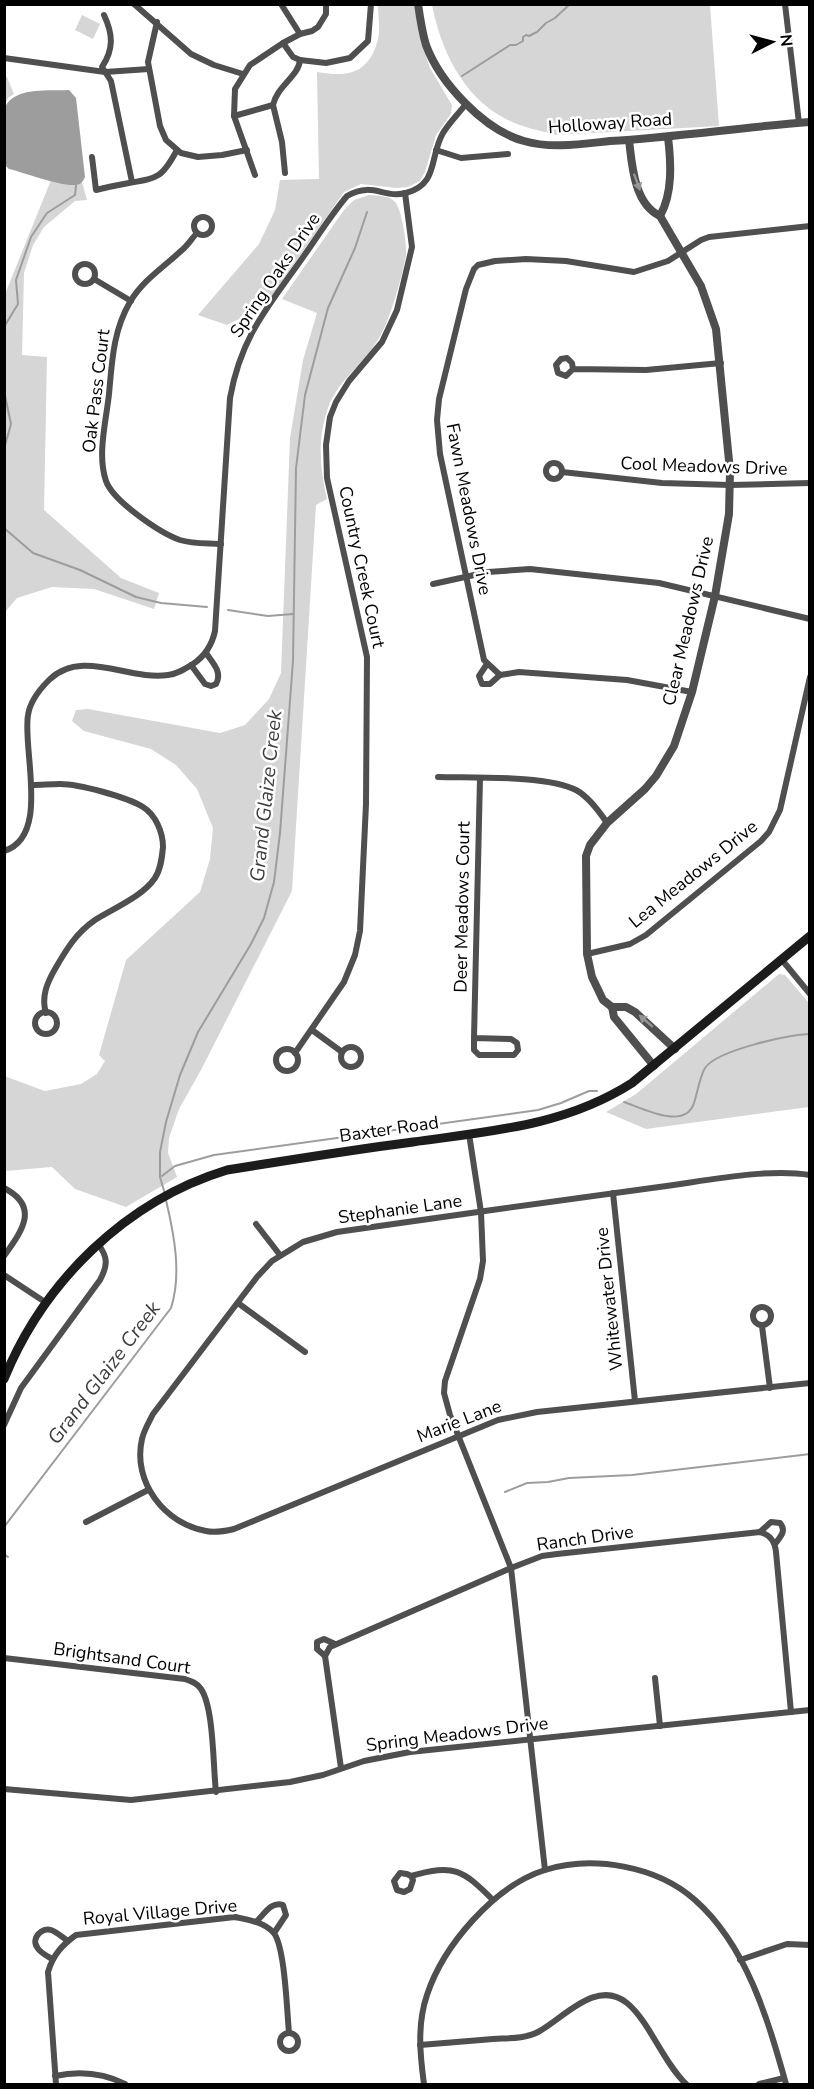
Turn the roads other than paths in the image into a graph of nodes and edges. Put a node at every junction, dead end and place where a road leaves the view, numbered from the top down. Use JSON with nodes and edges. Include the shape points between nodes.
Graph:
{"nodes":[{"id":1,"x":134,"y":4,"type":"edge"},
{"id":2,"x":281,"y":4,"type":"edge"},
{"id":3,"x":326,"y":4,"type":"edge"},
{"id":4,"x":371,"y":4,"type":"edge"},
{"id":5,"x":418,"y":4,"type":"edge"},
{"id":6,"x":785,"y":4,"type":"edge"},
{"id":7,"x":104,"y":15,"type":"dead end"},
{"id":8,"x":157,"y":22,"type":"junction"},
{"id":9,"x":300,"y":34,"type":"junction"},
{"id":10,"x":283,"y":43,"type":"junction"},
{"id":11,"x":4,"y":58,"type":"edge"},
{"id":12,"x":300,"y":60,"type":"junction"},
{"id":13,"x":149,"y":69,"type":"junction"},
{"id":14,"x":105,"y":72,"type":"junction"},
{"id":15,"x":243,"y":74,"type":"junction"},
{"id":16,"x":466,"y":104,"type":"junction"},
{"id":17,"x":273,"y":105,"type":"junction"},
{"id":18,"x":234,"y":116,"type":"junction"},
{"id":19,"x":810,"y":122,"type":"edge"},
{"id":20,"x":799,"y":123,"type":"junction"},
{"id":21,"x":668,"y":137,"type":"junction"},
{"id":22,"x":629,"y":140,"type":"junction"},
{"id":23,"x":177,"y":150,"type":"junction"},
{"id":24,"x":247,"y":150,"type":"junction"},
{"id":25,"x":436,"y":150,"type":"junction"},
{"id":26,"x":508,"y":154,"type":"dead end"},
{"id":27,"x":92,"y":157,"type":"dead end"},
{"id":28,"x":285,"y":173,"type":"dead end"},
{"id":29,"x":255,"y":175,"type":"dead end"},
{"id":30,"x":132,"y":182,"type":"junction"},
{"id":31,"x":405,"y":193,"type":"junction"},
{"id":32,"x":660,"y":216,"type":"junction"},
{"id":33,"x":810,"y":226,"type":"edge"},
{"id":34,"x":197,"y":233,"type":"dead end"},
{"id":35,"x":681,"y":253,"type":"junction"},
{"id":36,"x":94,"y":279,"type":"dead end"},
{"id":37,"x":130,"y":301,"type":"junction"},
{"id":38,"x":721,"y":363,"type":"junction"},
{"id":39,"x":573,"y":369,"type":"dead end"},
{"id":40,"x":562,"y":472,"type":"dead end"},
{"id":41,"x":809,"y":484,"type":"edge"},
{"id":42,"x":730,"y":485,"type":"junction"},
{"id":43,"x":221,"y":544,"type":"junction"},
{"id":44,"x":466,"y":577,"type":"junction"},
{"id":45,"x":432,"y":584,"type":"dead end"},
{"id":46,"x":715,"y":596,"type":"junction"},
{"id":47,"x":810,"y":619,"type":"edge"},
{"id":48,"x":206,"y":653,"type":"junction"},
{"id":49,"x":487,"y":664,"type":"junction"},
{"id":50,"x":191,"y":665,"type":"junction"},
{"id":51,"x":500,"y":675,"type":"junction"},
{"id":52,"x":810,"y":677,"type":"edge"},
{"id":53,"x":692,"y":692,"type":"junction"},
{"id":54,"x":438,"y":777,"type":"dead end"},
{"id":55,"x":480,"y":778,"type":"junction"},
{"id":56,"x":32,"y":785,"type":"junction"},
{"id":57,"x":608,"y":823,"type":"junction"},
{"id":58,"x":4,"y":851,"type":"edge"},
{"id":59,"x":810,"y":936,"type":"edge"},
{"id":60,"x":587,"y":954,"type":"junction"},
{"id":61,"x":782,"y":960,"type":"junction"},
{"id":62,"x":810,"y":994,"type":"edge"},
{"id":63,"x":612,"y":1007,"type":"junction"},
{"id":64,"x":46,"y":1013,"type":"dead end"},
{"id":65,"x":312,"y":1030,"type":"junction"},
{"id":66,"x":474,"y":1038,"type":"junction"},
{"id":67,"x":675,"y":1049,"type":"junction"},
{"id":68,"x":342,"y":1052,"type":"dead end"},
{"id":69,"x":295,"y":1053,"type":"dead end"},
{"id":70,"x":654,"y":1066,"type":"junction"},
{"id":71,"x":469,"y":1134,"type":"junction"},
{"id":72,"x":810,"y":1175,"type":"edge"},
{"id":73,"x":4,"y":1188,"type":"edge"},
{"id":74,"x":613,"y":1193,"type":"junction"},
{"id":75,"x":481,"y":1212,"type":"junction"},
{"id":76,"x":256,"y":1224,"type":"dead end"},
{"id":77,"x":97,"y":1243,"type":"junction"},
{"id":78,"x":280,"y":1255,"type":"junction"},
{"id":79,"x":4,"y":1256,"type":"edge"},
{"id":80,"x":4,"y":1275,"type":"edge"},
{"id":81,"x":45,"y":1302,"type":"junction"},
{"id":82,"x":238,"y":1303,"type":"junction"},
{"id":83,"x":762,"y":1326,"type":"dead end"},
{"id":84,"x":305,"y":1352,"type":"dead end"},
{"id":85,"x":4,"y":1379,"type":"edge"},
{"id":86,"x":810,"y":1383,"type":"edge"},
{"id":87,"x":770,"y":1388,"type":"junction"},
{"id":88,"x":635,"y":1401,"type":"junction"},
{"id":89,"x":4,"y":1425,"type":"edge"},
{"id":90,"x":458,"y":1436,"type":"junction"},
{"id":91,"x":148,"y":1490,"type":"junction"},
{"id":92,"x":86,"y":1522,"type":"dead end"},
{"id":93,"x":760,"y":1532,"type":"junction"},
{"id":94,"x":775,"y":1544,"type":"junction"},
{"id":95,"x":511,"y":1568,"type":"junction"},
{"id":96,"x":334,"y":1644,"type":"junction"},
{"id":97,"x":326,"y":1656,"type":"junction"},
{"id":98,"x":4,"y":1658,"type":"edge"},
{"id":99,"x":655,"y":1678,"type":"dead end"},
{"id":100,"x":810,"y":1710,"type":"edge"},
{"id":101,"x":791,"y":1712,"type":"junction"},
{"id":102,"x":660,"y":1726,"type":"junction"},
{"id":103,"x":530,"y":1739,"type":"junction"},
{"id":104,"x":340,"y":1768,"type":"junction"},
{"id":105,"x":4,"y":1789,"type":"edge"},
{"id":106,"x":216,"y":1792,"type":"junction"},
{"id":107,"x":545,"y":1870,"type":"junction"},
{"id":108,"x":411,"y":1876,"type":"dead end"},
{"id":109,"x":493,"y":1900,"type":"junction"},
{"id":110,"x":257,"y":1921,"type":"junction"},
{"id":111,"x":274,"y":1933,"type":"junction"},
{"id":112,"x":68,"y":1941,"type":"junction"},
{"id":113,"x":810,"y":1945,"type":"edge"},
{"id":114,"x":52,"y":1959,"type":"junction"},
{"id":115,"x":740,"y":1960,"type":"junction"},
{"id":116,"x":289,"y":2033,"type":"dead end"},
{"id":117,"x":420,"y":2045,"type":"junction"},
{"id":118,"x":55,"y":2076,"type":"junction"},
{"id":119,"x":785,"y":2081,"type":"edge"},
{"id":120,"x":56,"y":2085,"type":"edge"},
{"id":121,"x":125,"y":2085,"type":"edge"},
{"id":122,"x":423,"y":2085,"type":"edge"},
{"id":123,"x":686,"y":2085,"type":"edge"},
{"id":124,"x":759,"y":2085,"type":"edge"}],
"edges":[{"from":1,"to":8,"type":"street"},
{"from":2,"to":9,"type":"street"},
{"from":3,"to":9,"type":"street","via":[[326,14],[318,27]]},
{"from":4,"to":12,"type":"street","via":[[368,41],[357,53],[341,61]]},
{"from":5,"to":16,"type":"street","name":"Holloway Road","via":[[426,46]]},
{"from":6,"to":20,"type":"street"},
{"from":7,"to":14,"type":"street","via":[[112,46],[102,67]]},
{"from":8,"to":13,"type":"street"},
{"from":8,"to":15,"type":"street","via":[[191,54]]},
{"from":9,"to":10,"type":"street"},
{"from":10,"to":12,"type":"street"},
{"from":10,"to":15,"type":"street"},
{"from":11,"to":14,"type":"street"},
{"from":12,"to":17,"type":"street","via":[[300,68],[276,95]]},
{"from":13,"to":14,"type":"street"},
{"from":13,"to":23,"type":"street","via":[[160,126],[166,140]]},
{"from":14,"to":30,"type":"street","via":[[111,81]]},
{"from":15,"to":18,"type":"street","via":[[235,89]]},
{"from":16,"to":22,"type":"street","name":"Holloway Road","via":[[493,128],[524,141],[572,144]]},
{"from":16,"to":25,"type":"street","via":[[443,133]]},
{"from":17,"to":18,"type":"street"},
{"from":17,"to":28,"type":"street"},
{"from":18,"to":24,"type":"street"},
{"from":19,"to":20,"type":"street","name":"Holloway Road"},
{"from":20,"to":21,"type":"street","name":"Holloway Road"},
{"from":21,"to":22,"type":"street","name":"Holloway Road"},
{"from":21,"to":32,"type":"street","via":[[670,177]]},
{"from":22,"to":32,"type":"street","name":"Clear Meadows Drive","one_way":true,"via":[[633,172],[643,199]]},
{"from":23,"to":24,"type":"street","via":[[198,157]]},
{"from":23,"to":30,"type":"street","via":[[162,174],[140,183]]},
{"from":24,"to":29,"type":"street"},
{"from":25,"to":26,"type":"street","via":[[461,158]]},
{"from":25,"to":31,"type":"street","via":[[423,185]]},
{"from":27,"to":30,"type":"street","via":[[96,190]]},
{"from":31,"to":43,"type":"street","name":"Spring Oaks Drive","via":[[366,189],[347,196],[246,343],[230,398]]},
{"from":31,"to":65,"type":"street","name":"Country Creek Court","via":[[412,248],[397,310],[382,342],[341,394],[327,431],[327,478],[367,657],[366,804],[362,916],[355,955],[344,982]]},
{"from":32,"to":35,"type":"street","name":"Clear Meadows Drive"},
{"from":33,"to":35,"type":"street","name":"Fawn Meadows Drive","via":[[709,237]]},
{"from":34,"to":37,"type":"street","name":"Oak Pass Court"},
{"from":35,"to":38,"type":"street","name":"Clear Meadows Drive","via":[[701,286],[716,329]]},
{"from":35,"to":44,"type":"street","name":"Fawn Meadows Drive","via":[[634,272],[526,259],[485,262],[474,269],[439,399],[437,420],[440,454]]},
{"from":36,"to":37,"type":"street"},
{"from":37,"to":43,"type":"street","name":"Oak Pass Court","via":[[114,346],[102,459],[106,481],[126,507],[178,540]]},
{"from":38,"to":39,"type":"street","via":[[646,370]]},
{"from":38,"to":42,"type":"street","name":"Clear Meadows Drive"},
{"from":40,"to":42,"type":"street","name":"Cool Meadows Drive","via":[[662,483]]},
{"from":41,"to":42,"type":"street","name":"Cool Meadows Drive"},
{"from":42,"to":46,"type":"street","name":"Clear Meadows Drive"},
{"from":43,"to":48,"type":"street","name":"Spring Oaks Drive","via":[[215,631]]},
{"from":44,"to":45,"type":"street"},
{"from":44,"to":46,"type":"street","via":[[530,569],[652,582]]},
{"from":44,"to":49,"type":"street","name":"Fawn Meadows Drive","via":[[481,652]]},
{"from":46,"to":47,"type":"street"},
{"from":46,"to":53,"type":"street","name":"Clear Meadows Drive"},
{"from":48,"to":50,"type":"street"},
{"from":48,"to":50,"type":"street","via":[[218,673],[216,684],[205,684]]},
{"from":49,"to":51,"type":"street","name":"Fawn Meadows Drive"},
{"from":49,"to":51,"type":"street","via":[[479,676],[482,684],[490,684]]},
{"from":50,"to":56,"type":"street","via":[[167,675],[96,666],[58,672],[39,691],[28,712]]},
{"from":51,"to":53,"type":"street","via":[[519,672],[627,680]]},
{"from":52,"to":60,"type":"street","name":"Lea Meadows Drive","via":[[780,810],[769,832],[646,935],[630,944]]},
{"from":53,"to":57,"type":"street","name":"Clear Meadows Drive","via":[[674,746],[656,776]]},
{"from":54,"to":55,"type":"street"},
{"from":55,"to":57,"type":"street","via":[[565,785],[584,796]]},
{"from":55,"to":66,"type":"street","name":"Deer Meadows Court"},
{"from":56,"to":58,"type":"street","via":[[28,825],[17,843]]},
{"from":56,"to":64,"type":"street","via":[[62,783],[133,802],[146,808],[157,823],[163,845],[160,867],[149,885],[94,921],[63,952],[44,996]]},
{"from":57,"to":60,"type":"street","name":"Clear Meadows Drive","via":[[585,856]]},
{"from":59,"to":61,"type":"main road","name":"Baxter Road"},
{"from":60,"to":63,"type":"street","name":"Clear Meadows Drive","via":[[596,988]]},
{"from":61,"to":62,"type":"street"},
{"from":61,"to":67,"type":"main road","name":"Baxter Road"},
{"from":67,"to":63,"type":"street","one_way":true,"via":[[635,1012]]},
{"from":63,"to":70,"type":"street","name":"Clear Meadows Drive","via":[[614,1017]]},
{"from":65,"to":68,"type":"street"},
{"from":65,"to":69,"type":"street","name":"Country Creek Court"},
{"from":66,"to":66,"type":"street","via":[[474,1050],[479,1055],[512,1056],[518,1050],[511,1039]]},
{"from":67,"to":70,"type":"main road","name":"Baxter Road"},
{"from":70,"to":71,"type":"main road","name":"Baxter Road","via":[[608,1098],[586,1108],[527,1126]]},
{"from":71,"to":75,"type":"street"},
{"from":71,"to":77,"type":"main road","name":"Baxter Road","via":[[227,1170],[149,1206]]},
{"from":72,"to":74,"type":"street","name":"Stephanie Lane","via":[[749,1176]]},
{"from":73,"to":79,"type":"street","via":[[21,1201],[25,1222]]},
{"from":74,"to":75,"type":"street","name":"Stephanie Lane"},
{"from":74,"to":88,"type":"street","name":"Whitewater Drive"},
{"from":75,"to":78,"type":"street","name":"Stephanie Lane","via":[[337,1232],[303,1242]]},
{"from":75,"to":90,"type":"street","via":[[480,1279],[445,1382],[446,1404]]},
{"from":76,"to":78,"type":"street"},
{"from":77,"to":81,"type":"main road","name":"Baxter Road"},
{"from":77,"to":89,"type":"street","via":[[107,1263],[100,1280],[21,1388]]},
{"from":78,"to":82,"type":"street","name":"Stephanie Lane"},
{"from":80,"to":81,"type":"street"},
{"from":81,"to":85,"type":"main road","name":"Baxter Road"},
{"from":82,"to":84,"type":"street"},
{"from":82,"to":91,"type":"street","name":"Stephanie Lane","via":[[144,1431],[141,1459]]},
{"from":83,"to":87,"type":"street"},
{"from":86,"to":87,"type":"street","name":"Marie Lane"},
{"from":87,"to":88,"type":"street","name":"Marie Lane"},
{"from":88,"to":90,"type":"street","name":"Marie Lane","via":[[537,1412],[498,1420]]},
{"from":90,"to":91,"type":"street","name":"Marie Lane","via":[[234,1529],[205,1531],[182,1522],[163,1509]]},
{"from":90,"to":95,"type":"street"},
{"from":91,"to":92,"type":"street"},
{"from":93,"to":94,"type":"street"},
{"from":93,"to":94,"type":"street","name":"Ranch Drive","via":[[771,1521],[780,1523],[783,1533]]},
{"from":93,"to":95,"type":"street","name":"Ranch Drive","via":[[542,1556]]},
{"from":94,"to":101,"type":"street"},
{"from":95,"to":96,"type":"street","name":"Ranch Drive"},
{"from":95,"to":103,"type":"street"},
{"from":96,"to":97,"type":"street"},
{"from":96,"to":97,"type":"street","name":"Ranch Drive","via":[[324,1639],[317,1642],[317,1649]]},
{"from":97,"to":104,"type":"street"},
{"from":98,"to":106,"type":"street","name":"Brightsand Court","via":[[192,1681],[202,1690],[207,1704]]},
{"from":99,"to":102,"type":"street"},
{"from":100,"to":101,"type":"street","name":"Spring Meadows Drive"},
{"from":101,"to":102,"type":"street","name":"Spring Meadows Drive"},
{"from":102,"to":103,"type":"street","name":"Spring Meadows Drive"},
{"from":103,"to":104,"type":"street","name":"Spring Meadows Drive","via":[[410,1752]]},
{"from":103,"to":107,"type":"street"},
{"from":104,"to":106,"type":"street","name":"Spring Meadows Drive","via":[[290,1782]]},
{"from":105,"to":106,"type":"street","name":"Spring Meadows Drive","via":[[131,1800]]},
{"from":107,"to":109,"type":"street"},
{"from":107,"to":115,"type":"street","via":[[608,1864],[661,1879],[711,1916]]},
{"from":108,"to":109,"type":"street","via":[[428,1871],[457,1871],[471,1878]]},
{"from":109,"to":117,"type":"street","via":[[456,1941],[435,1975],[421,2015]]},
{"from":110,"to":111,"type":"street","name":"Royal Village Drive"},
{"from":110,"to":111,"type":"street","name":"Royal Village Drive","via":[[272,1905],[284,1905],[286,1915]]},
{"from":110,"to":112,"type":"street","name":"Royal Village Drive","via":[[235,1917],[76,1935]]},
{"from":111,"to":116,"type":"street","via":[[281,1948]]},
{"from":112,"to":114,"type":"street","name":"Royal Village Drive"},
{"from":112,"to":114,"type":"street","name":"Royal Village Drive","via":[[50,1930],[37,1935],[37,1948]]},
{"from":113,"to":115,"type":"street","via":[[787,1944]]},
{"from":114,"to":118,"type":"street","via":[[48,1972]]},
{"from":115,"to":119,"type":"street","via":[[766,2019]]},
{"from":117,"to":122,"type":"street"},
{"from":117,"to":123,"type":"street","via":[[531,2035],[585,2001],[614,1996],[637,2014]]},
{"from":118,"to":120,"type":"street"},
{"from":118,"to":121,"type":"street","via":[[77,2072],[107,2077]]},
{"from":119,"to":124,"type":"street"}]}
